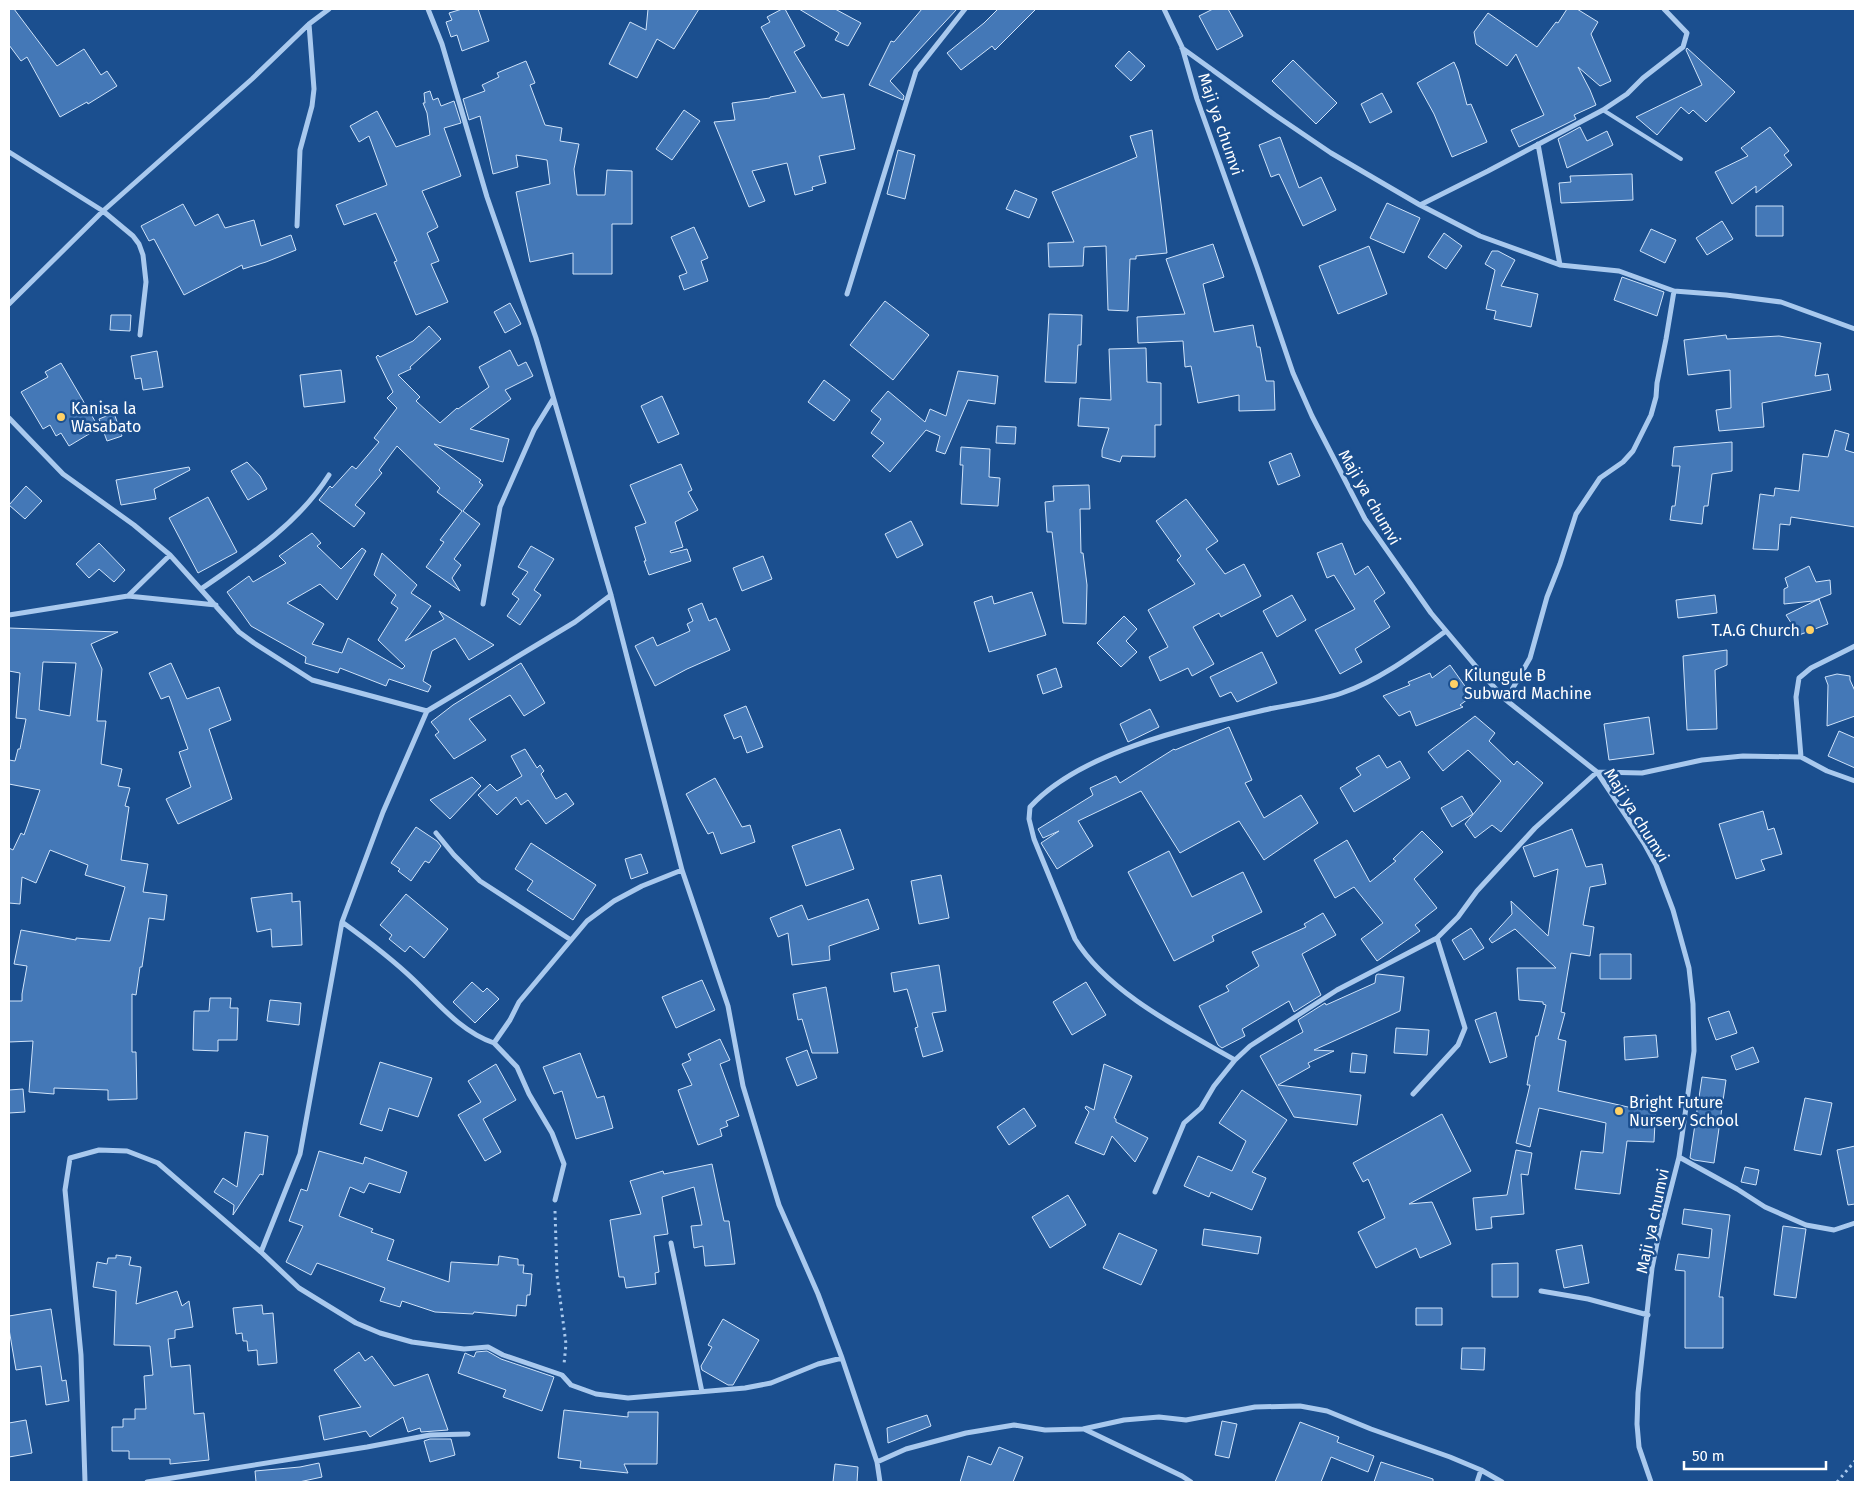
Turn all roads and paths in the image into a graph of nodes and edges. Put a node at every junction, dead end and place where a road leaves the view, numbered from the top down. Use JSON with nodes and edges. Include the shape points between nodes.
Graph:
{"nodes":[{"id":1,"x":330,"y":9,"type":"edge"},
{"id":2,"x":428,"y":9,"type":"edge"},
{"id":3,"x":965,"y":9,"type":"edge"},
{"id":4,"x":1164,"y":9,"type":"edge"},
{"id":5,"x":1664,"y":9,"type":"edge"},
{"id":6,"x":309,"y":24,"type":"junction"},
{"id":7,"x":1182,"y":47,"type":"junction"},
{"id":8,"x":1603,"y":110,"type":"junction"},
{"id":9,"x":1538,"y":144,"type":"junction"},
{"id":10,"x":9,"y":152,"type":"edge"},
{"id":11,"x":1681,"y":159,"type":"dead end"},
{"id":12,"x":1420,"y":205,"type":"junction"},
{"id":13,"x":103,"y":211,"type":"junction"},
{"id":14,"x":297,"y":226,"type":"dead end"},
{"id":15,"x":1560,"y":265,"type":"junction"},
{"id":16,"x":1674,"y":290,"type":"junction"},
{"id":17,"x":847,"y":294,"type":"dead end"},
{"id":18,"x":9,"y":304,"type":"edge"},
{"id":19,"x":1855,"y":330,"type":"edge"},
{"id":20,"x":140,"y":335,"type":"dead end"},
{"id":21,"x":553,"y":399,"type":"junction"},
{"id":22,"x":9,"y":418,"type":"edge"},
{"id":23,"x":329,"y":475,"type":"dead end"},
{"id":24,"x":170,"y":555,"type":"junction"},
{"id":25,"x":201,"y":589,"type":"junction"},
{"id":26,"x":611,"y":595,"type":"junction"},
{"id":27,"x":128,"y":596,"type":"junction"},
{"id":28,"x":483,"y":604,"type":"dead end"},
{"id":29,"x":216,"y":605,"type":"junction"},
{"id":30,"x":9,"y":615,"type":"edge"},
{"id":31,"x":1446,"y":631,"type":"junction"},
{"id":32,"x":1855,"y":646,"type":"edge"},
{"id":33,"x":1506,"y":700,"type":"junction"},
{"id":34,"x":427,"y":711,"type":"junction"},
{"id":35,"x":1801,"y":757,"type":"junction"},
{"id":36,"x":1597,"y":772,"type":"junction"},
{"id":37,"x":1855,"y":781,"type":"edge"},
{"id":38,"x":436,"y":832,"type":"dead end"},
{"id":39,"x":682,"y":870,"type":"junction"},
{"id":40,"x":342,"y":922,"type":"junction"},
{"id":41,"x":1437,"y":938,"type":"junction"},
{"id":42,"x":571,"y":940,"type":"junction"},
{"id":43,"x":494,"y":1043,"type":"junction"},
{"id":44,"x":1235,"y":1060,"type":"junction"},
{"id":45,"x":1413,"y":1094,"type":"dead end"},
{"id":46,"x":1679,"y":1157,"type":"junction"},
{"id":47,"x":1155,"y":1192,"type":"dead end"},
{"id":48,"x":555,"y":1200,"type":"joint"},
{"id":49,"x":1855,"y":1223,"type":"edge"},
{"id":50,"x":671,"y":1243,"type":"dead end"},
{"id":51,"x":261,"y":1252,"type":"junction"},
{"id":52,"x":1541,"y":1291,"type":"dead end"},
{"id":53,"x":1648,"y":1315,"type":"junction"},
{"id":54,"x":842,"y":1358,"type":"junction"},
{"id":55,"x":562,"y":1375,"type":"junction"},
{"id":56,"x":702,"y":1392,"type":"junction"},
{"id":57,"x":1084,"y":1430,"type":"junction"},
{"id":58,"x":468,"y":1434,"type":"dead end"},
{"id":59,"x":1855,"y":1461,"type":"edge"},
{"id":60,"x":877,"y":1462,"type":"junction"},
{"id":61,"x":1481,"y":1470,"type":"junction"},
{"id":62,"x":85,"y":1482,"type":"edge"},
{"id":63,"x":147,"y":1482,"type":"edge"},
{"id":64,"x":880,"y":1482,"type":"edge"},
{"id":65,"x":1191,"y":1482,"type":"edge"},
{"id":66,"x":1477,"y":1482,"type":"edge"},
{"id":67,"x":1502,"y":1482,"type":"edge"},
{"id":68,"x":1651,"y":1482,"type":"edge"},
{"id":69,"x":1837,"y":1482,"type":"edge"}],
"edges":[{"from":1,"to":6,"type":"street"},
{"from":2,"to":21,"type":"street","via":[[442,44],[468,136],[536,338]]},
{"from":3,"to":17,"type":"street","via":[[916,71]]},
{"from":4,"to":7,"type":"street","name":"Maji ya chumvi"},
{"from":5,"to":8,"type":"street","via":[[1687,33],[1683,47]]},
{"from":6,"to":13,"type":"street"},
{"from":6,"to":14,"type":"street","via":[[314,89],[300,150]]},
{"from":7,"to":12,"type":"street","via":[[1331,153]]},
{"from":7,"to":31,"type":"street","name":"Maji ya chumvi","via":[[1197,99],[1293,373],[1312,416],[1365,519]]},
{"from":8,"to":9,"type":"street"},
{"from":8,"to":11,"type":"lane"},
{"from":9,"to":12,"type":"street"},
{"from":9,"to":15,"type":"street"},
{"from":10,"to":13,"type":"street"},
{"from":12,"to":15,"type":"street","via":[[1480,236]]},
{"from":13,"to":18,"type":"street"},
{"from":13,"to":20,"type":"street","via":[[133,236],[143,255],[146,282]]},
{"from":15,"to":16,"type":"street","via":[[1619,271]]},
{"from":16,"to":19,"type":"street","via":[[1781,302]]},
{"from":16,"to":33,"type":"street","via":[[1651,415],[1634,451],[1600,478],[1576,514],[1530,658]]},
{"from":21,"to":26,"type":"street"},
{"from":21,"to":28,"type":"street","via":[[534,430],[500,507]]},
{"from":22,"to":24,"type":"street","via":[[63,474]]},
{"from":23,"to":25,"type":"street","via":[[316,496],[286,526]]},
{"from":24,"to":25,"type":"street"},
{"from":24,"to":27,"type":"street"},
{"from":25,"to":29,"type":"street"},
{"from":26,"to":34,"type":"street","via":[[575,622]]},
{"from":26,"to":39,"type":"street"},
{"from":27,"to":29,"type":"street"},
{"from":27,"to":30,"type":"street"},
{"from":29,"to":34,"type":"street","via":[[239,632],[312,680]]},
{"from":31,"to":33,"type":"street","name":"Maji ya chumvi"},
{"from":31,"to":44,"type":"street","via":[[1396,666],[1343,693],[1197,726],[1146,741],[1094,763],[1058,784],[1030,807],[1029,820],[1034,839],[1083,952],[1147,1009]]},
{"from":32,"to":35,"type":"street","via":[[1811,668],[1799,678],[1796,697]]},
{"from":33,"to":36,"type":"street","name":"Maji ya chumvi"},
{"from":34,"to":40,"type":"street","via":[[383,812]]},
{"from":35,"to":36,"type":"street","via":[[1743,756],[1702,760],[1642,773]]},
{"from":35,"to":37,"type":"street"},
{"from":36,"to":41,"type":"street","via":[[1535,828]]},
{"from":36,"to":46,"type":"street","name":"Maji ya chumvi","via":[[1656,865],[1673,910],[1688,968],[1694,1051]]},
{"from":38,"to":42,"type":"street","via":[[480,881]]},
{"from":39,"to":42,"type":"street","via":[[642,886],[614,902],[587,921]]},
{"from":39,"to":54,"type":"street","via":[[728,1006],[743,1086],[779,1205]]},
{"from":40,"to":43,"type":"street","via":[[387,956],[434,1002],[479,1038]]},
{"from":40,"to":51,"type":"street","via":[[300,1154]]},
{"from":41,"to":44,"type":"street","via":[[1337,990],[1250,1046]]},
{"from":41,"to":45,"type":"street","via":[[1465,1028],[1458,1045]]},
{"from":42,"to":43,"type":"street","via":[[519,1002]]},
{"from":43,"to":48,"type":"street","via":[[517,1067],[552,1132],[564,1164]]},
{"from":44,"to":47,"type":"street","via":[[1201,1108],[1184,1123]]},
{"from":46,"to":49,"type":"street","via":[[1765,1207],[1806,1225],[1834,1230]]},
{"from":46,"to":53,"type":"street","name":"Maji ya chumvi","via":[[1652,1268]]},
{"from":48,"to":55,"type":"path","via":[[557,1274],[566,1344]]},
{"from":50,"to":56,"type":"street"},
{"from":51,"to":55,"type":"street","via":[[299,1288],[356,1323],[380,1333],[412,1342],[464,1349],[488,1347]]},
{"from":51,"to":62,"type":"street","via":[[158,1163],[127,1151],[99,1150],[70,1158],[65,1190],[81,1355]]},
{"from":52,"to":53,"type":"street"},
{"from":53,"to":68,"type":"street","name":"Maji ya chumvi","via":[[1637,1424]]},
{"from":54,"to":56,"type":"street","via":[[771,1383]]},
{"from":54,"to":60,"type":"street"},
{"from":55,"to":56,"type":"street","via":[[571,1385],[584,1391],[609,1396],[628,1398]]},
{"from":57,"to":60,"type":"street","via":[[1045,1430],[1014,1425],[966,1433],[906,1449]]},
{"from":57,"to":61,"type":"street","via":[[1124,1420],[1159,1417],[1186,1420],[1255,1406],[1300,1406],[1348,1418]]},
{"from":57,"to":65,"type":"street"},
{"from":58,"to":63,"type":"street","via":[[430,1435]]},
{"from":59,"to":69,"type":"path"},
{"from":60,"to":64,"type":"street"},
{"from":61,"to":66,"type":"street"},
{"from":61,"to":67,"type":"street"}]}
